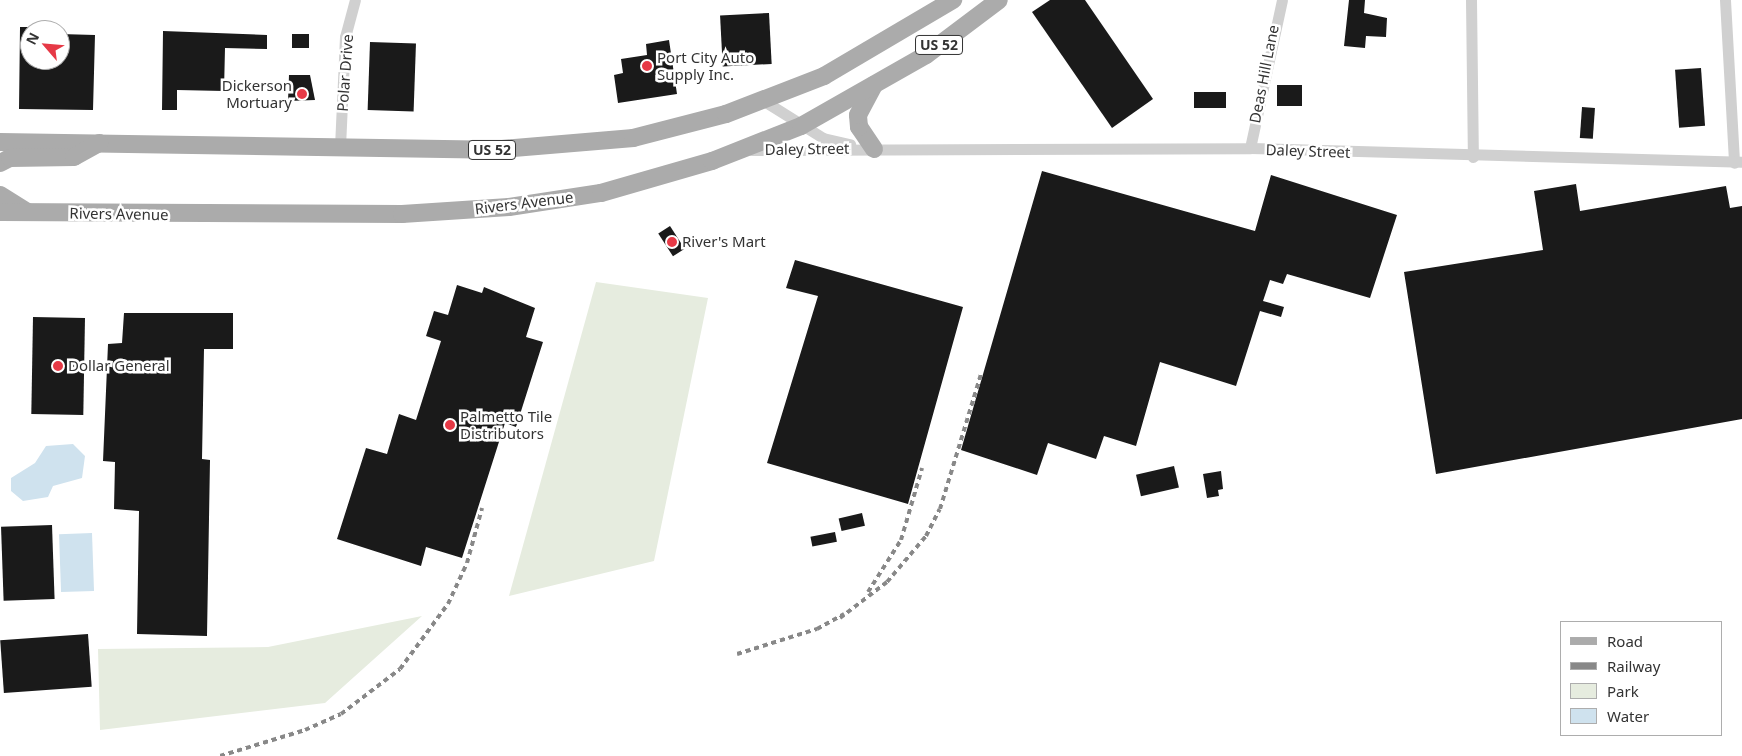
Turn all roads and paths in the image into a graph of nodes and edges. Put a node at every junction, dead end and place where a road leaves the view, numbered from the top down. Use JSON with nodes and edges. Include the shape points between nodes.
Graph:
{"nodes":[{"id":1,"x":355,"y":0,"type":"edge"},
{"id":2,"x":953,"y":0,"type":"edge"},
{"id":3,"x":999,"y":0,"type":"edge"},
{"id":4,"x":1282,"y":0,"type":"edge"},
{"id":5,"x":1471,"y":0,"type":"edge"},
{"id":6,"x":1725,"y":0,"type":"edge"},
{"id":7,"x":875,"y":84,"type":"junction"},
{"id":8,"x":764,"y":101,"type":"junction"},
{"id":9,"x":801,"y":126,"type":"junction"},
{"id":10,"x":0,"y":142,"type":"edge"},
{"id":11,"x":99,"y":143,"type":"junction"},
{"id":12,"x":340,"y":147,"type":"junction"},
{"id":13,"x":874,"y":148,"type":"junction"},
{"id":14,"x":1250,"y":148,"type":"junction"},
{"id":15,"x":739,"y":150,"type":"junction"},
{"id":16,"x":1473,"y":157,"type":"junction"},
{"id":17,"x":0,"y":162,"type":"edge"},
{"id":18,"x":1738,"y":162,"type":"edge"},
{"id":19,"x":0,"y":194,"type":"edge"},
{"id":20,"x":4,"y":211,"type":"edge"},
{"id":21,"x":29,"y":213,"type":"junction"}],
"edges":[{"from":1,"to":12,"type":"street","name":"Polar Drive","via":[[346,37]]},
{"from":2,"to":8,"type":"main road","number":"US 52","via":[[866,54]]},
{"from":3,"to":7,"type":"main road","name":"Rivers Avenue","number":"US 52","via":[[926,55]]},
{"from":4,"to":14,"type":"street","name":"Deas Hill Lane"},
{"from":5,"to":16,"type":"street"},
{"from":6,"to":18,"type":"street"},
{"from":7,"to":9,"type":"main road","name":"Rivers Avenue","number":"US 52"},
{"from":7,"to":13,"type":"main road","via":[[858,115],[859,127]]},
{"from":8,"to":9,"type":"street","name":"Daley Street"},
{"from":8,"to":12,"type":"main road","number":"US 52","via":[[633,138],[490,150]]},
{"from":9,"to":13,"type":"street","name":"Daley Street","via":[[823,138]]},
{"from":9,"to":15,"type":"main road","name":"Rivers Avenue","number":"US 52"},
{"from":10,"to":11,"type":"main road","number":"US 52"},
{"from":11,"to":12,"type":"main road","number":"US 52"},
{"from":11,"to":17,"type":"main road","via":[[74,157],[10,158]]},
{"from":13,"to":14,"type":"street","name":"Daley Street"},
{"from":13,"to":15,"type":"street","name":"Daley Street"},
{"from":14,"to":16,"type":"street","name":"Daley Street"},
{"from":15,"to":21,"type":"main road","name":"Rivers Avenue","number":"US 52","via":[[601,193],[508,207],[282,217]]},
{"from":16,"to":18,"type":"street","name":"Daley Street"},
{"from":19,"to":21,"type":"main road"},
{"from":20,"to":21,"type":"main road","name":"Rivers Avenue","number":"US 52"}]}
